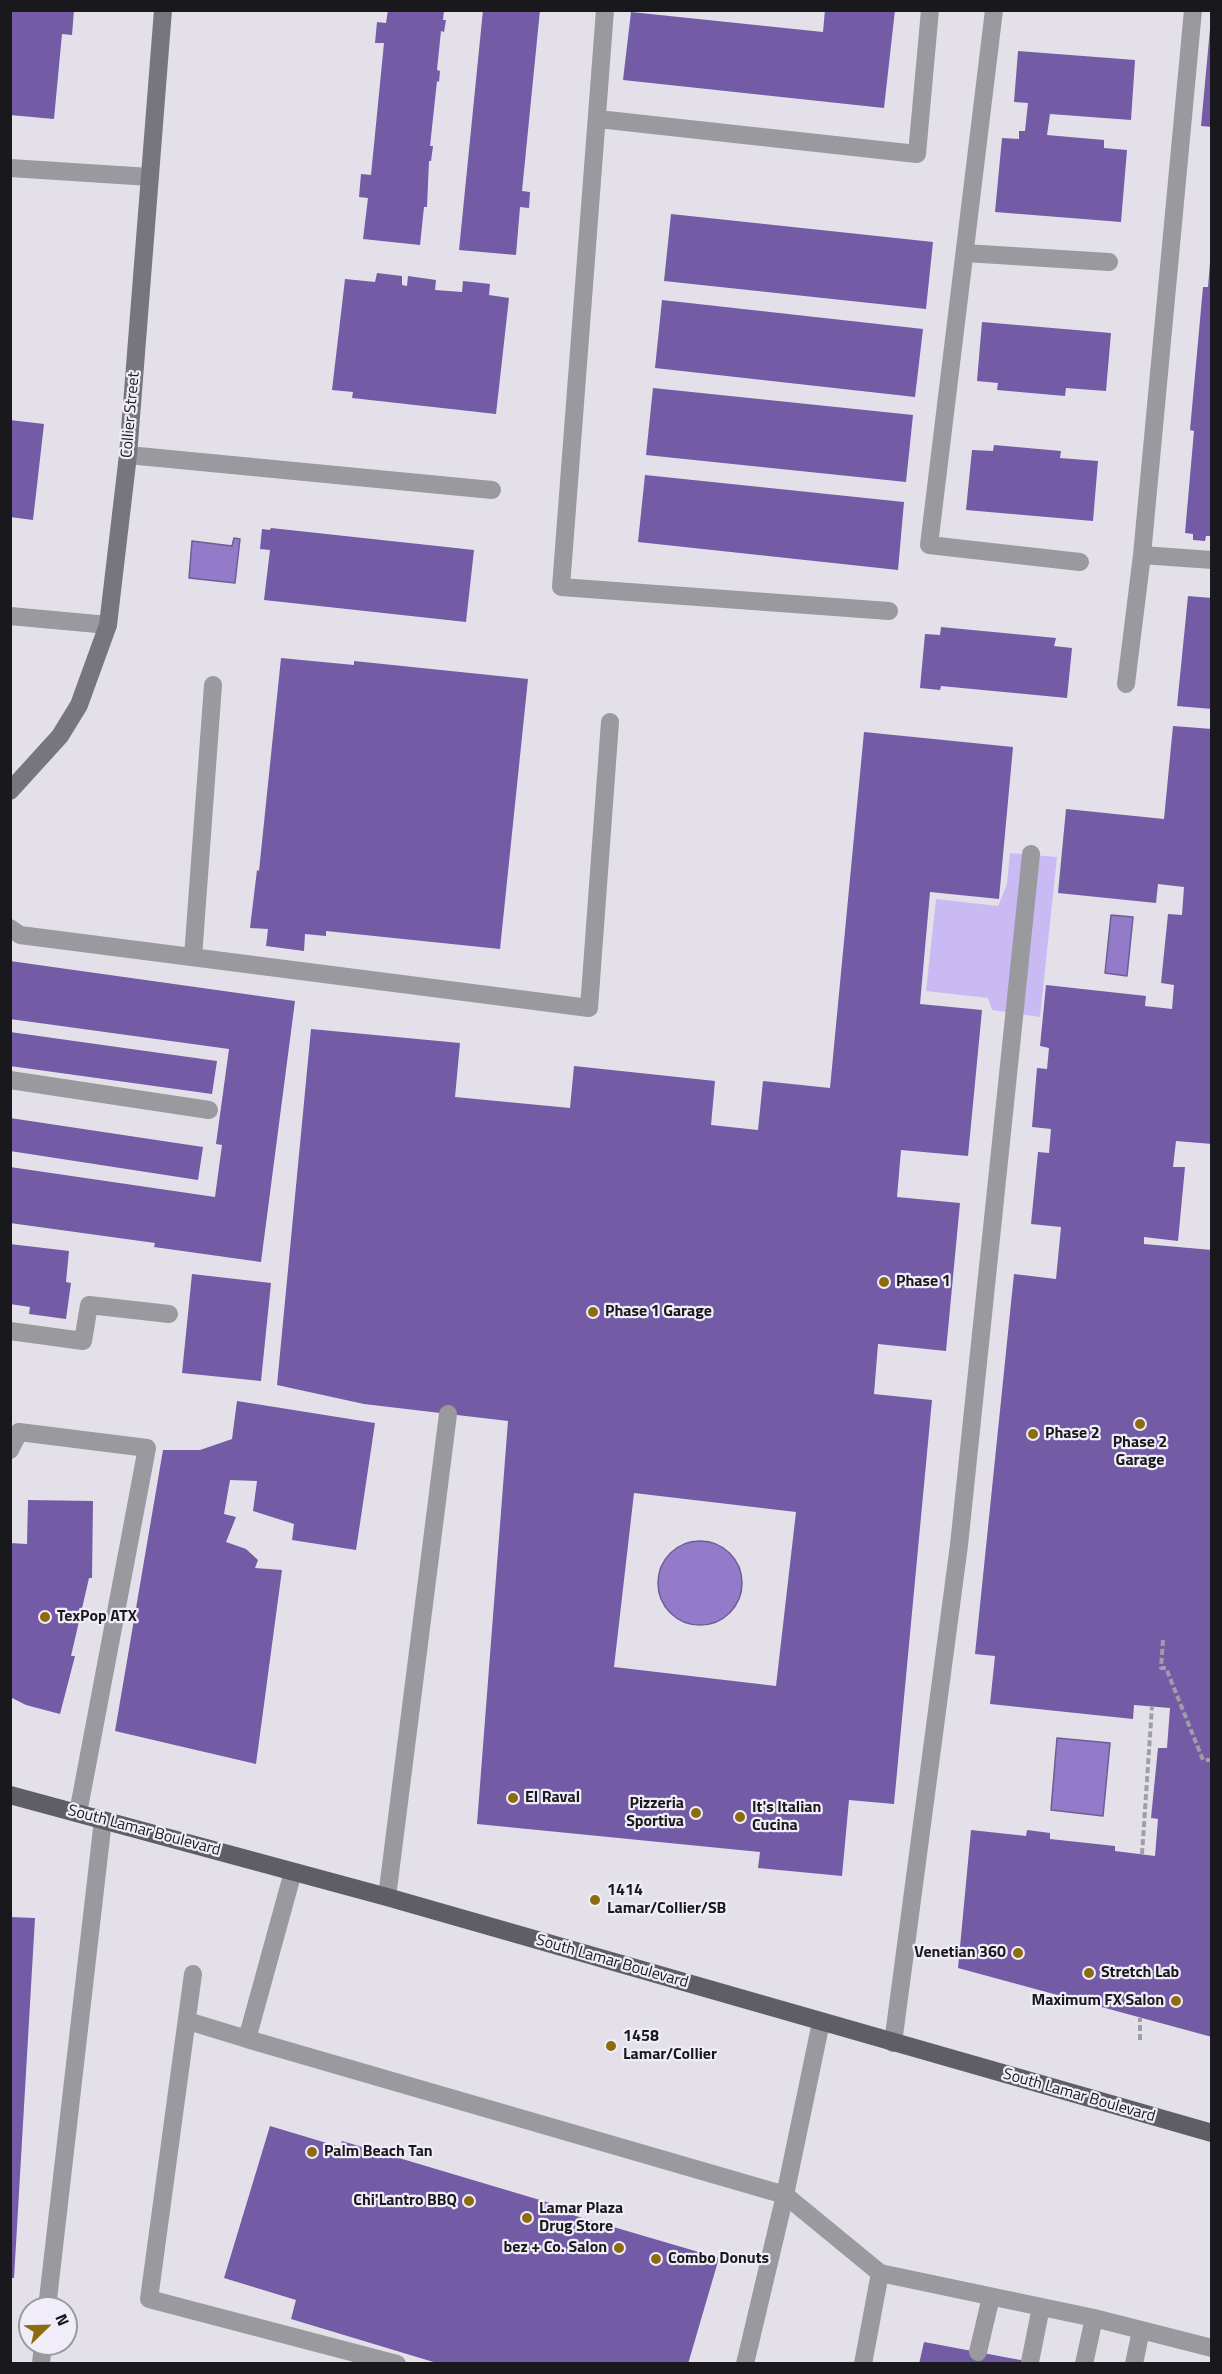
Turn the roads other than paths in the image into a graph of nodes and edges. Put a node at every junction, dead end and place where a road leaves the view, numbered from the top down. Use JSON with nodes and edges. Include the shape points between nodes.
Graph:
{"nodes":[{"id":1,"x":163,"y":10,"type":"edge"},
{"id":2,"x":605,"y":10,"type":"edge"},
{"id":3,"x":930,"y":10,"type":"edge"},
{"id":4,"x":994,"y":10,"type":"edge"},
{"id":5,"x":1193,"y":10,"type":"edge"},
{"id":6,"x":598,"y":119,"type":"junction"},
{"id":7,"x":10,"y":168,"type":"edge"},
{"id":8,"x":150,"y":177,"type":"junction"},
{"id":9,"x":964,"y":253,"type":"junction"},
{"id":10,"x":1109,"y":262,"type":"dead end"},
{"id":11,"x":128,"y":455,"type":"junction"},
{"id":12,"x":492,"y":490,"type":"dead end"},
{"id":13,"x":1142,"y":555,"type":"junction"},
{"id":14,"x":1212,"y":560,"type":"edge"},
{"id":15,"x":1080,"y":562,"type":"dead end"},
{"id":16,"x":888,"y":611,"type":"dead end"},
{"id":17,"x":10,"y":616,"type":"edge"},
{"id":18,"x":108,"y":625,"type":"junction"},
{"id":19,"x":1126,"y":684,"type":"dead end"},
{"id":20,"x":213,"y":685,"type":"dead end"},
{"id":21,"x":610,"y":722,"type":"dead end"},
{"id":22,"x":10,"y":791,"type":"edge"},
{"id":23,"x":1031,"y":854,"type":"dead end"},
{"id":24,"x":10,"y":928,"type":"edge"},
{"id":25,"x":193,"y":957,"type":"junction"},
{"id":26,"x":10,"y":1080,"type":"edge"},
{"id":27,"x":209,"y":1110,"type":"dead end"},
{"id":28,"x":169,"y":1314,"type":"dead end"},
{"id":29,"x":10,"y":1331,"type":"edge"},
{"id":30,"x":448,"y":1414,"type":"dead end"},
{"id":31,"x":10,"y":1450,"type":"edge"},
{"id":32,"x":10,"y":1795,"type":"edge"},
{"id":33,"x":78,"y":1813,"type":"junction"},
{"id":34,"x":103,"y":1820,"type":"junction"},
{"id":35,"x":293,"y":1872,"type":"junction"},
{"id":36,"x":387,"y":1897,"type":"junction"},
{"id":37,"x":193,"y":1974,"type":"dead end"},
{"id":38,"x":188,"y":2021,"type":"junction"},
{"id":39,"x":821,"y":2022,"type":"junction"},
{"id":40,"x":247,"y":2039,"type":"junction"},
{"id":41,"x":893,"y":2043,"type":"junction"},
{"id":42,"x":1212,"y":2133,"type":"edge"},
{"id":43,"x":785,"y":2195,"type":"junction"},
{"id":44,"x":880,"y":2273,"type":"junction"},
{"id":45,"x":48,"y":2296,"type":"edge"},
{"id":46,"x":991,"y":2297,"type":"junction"},
{"id":47,"x":1041,"y":2307,"type":"junction"},
{"id":48,"x":1094,"y":2318,"type":"junction"},
{"id":49,"x":1141,"y":2330,"type":"junction"},
{"id":50,"x":1212,"y":2348,"type":"edge"},
{"id":51,"x":978,"y":2352,"type":"dead end"},
{"id":52,"x":1030,"y":2362,"type":"edge"},
{"id":53,"x":397,"y":2364,"type":"edge"},
{"id":54,"x":745,"y":2364,"type":"edge"},
{"id":55,"x":863,"y":2364,"type":"edge"},
{"id":56,"x":1084,"y":2364,"type":"edge"},
{"id":57,"x":1134,"y":2364,"type":"edge"}],
"edges":[{"from":1,"to":8,"type":"street","name":"Collier Street"},
{"from":2,"to":6,"type":"lane"},
{"from":3,"to":6,"type":"lane","via":[[917,154]]},
{"from":4,"to":9,"type":"lane"},
{"from":5,"to":13,"type":"lane"},
{"from":6,"to":16,"type":"lane","via":[[561,587]]},
{"from":7,"to":8,"type":"lane"},
{"from":8,"to":11,"type":"street","name":"Collier Street"},
{"from":9,"to":10,"type":"lane"},
{"from":9,"to":15,"type":"lane","via":[[929,545]]},
{"from":11,"to":12,"type":"lane"},
{"from":11,"to":18,"type":"street","name":"Collier Street"},
{"from":13,"to":14,"type":"lane"},
{"from":13,"to":19,"type":"lane"},
{"from":17,"to":18,"type":"lane"},
{"from":18,"to":22,"type":"street","name":"Collier Street","via":[[79,705],[60,736]]},
{"from":20,"to":25,"type":"lane"},
{"from":21,"to":25,"type":"lane","via":[[589,1008]]},
{"from":23,"to":41,"type":"lane","via":[[959,1545]]},
{"from":24,"to":25,"type":"lane","via":[[20,935]]},
{"from":26,"to":27,"type":"lane"},
{"from":28,"to":29,"type":"lane","via":[[89,1305],[83,1341]]},
{"from":30,"to":36,"type":"lane"},
{"from":31,"to":33,"type":"lane","via":[[19,1432],[147,1448]]},
{"from":32,"to":33,"type":"main road","name":"South Lamar Boulevard"},
{"from":33,"to":34,"type":"main road","name":"South Lamar Boulevard"},
{"from":34,"to":35,"type":"main road","name":"South Lamar Boulevard"},
{"from":34,"to":45,"type":"lane"},
{"from":35,"to":36,"type":"main road","name":"South Lamar Boulevard"},
{"from":35,"to":40,"type":"lane"},
{"from":36,"to":39,"type":"main road","name":"South Lamar Boulevard"},
{"from":37,"to":38,"type":"lane"},
{"from":38,"to":40,"type":"lane"},
{"from":38,"to":53,"type":"lane","via":[[149,2299]]},
{"from":39,"to":41,"type":"main road","name":"South Lamar Boulevard"},
{"from":39,"to":43,"type":"lane"},
{"from":40,"to":43,"type":"lane"},
{"from":41,"to":42,"type":"main road","name":"South Lamar Boulevard"},
{"from":43,"to":44,"type":"lane"},
{"from":43,"to":54,"type":"lane"},
{"from":44,"to":46,"type":"lane"},
{"from":44,"to":55,"type":"lane"},
{"from":46,"to":47,"type":"lane"},
{"from":46,"to":51,"type":"lane"},
{"from":47,"to":48,"type":"lane"},
{"from":47,"to":52,"type":"lane"},
{"from":48,"to":49,"type":"lane"},
{"from":48,"to":56,"type":"lane"},
{"from":49,"to":50,"type":"lane"},
{"from":49,"to":57,"type":"lane"}]}
